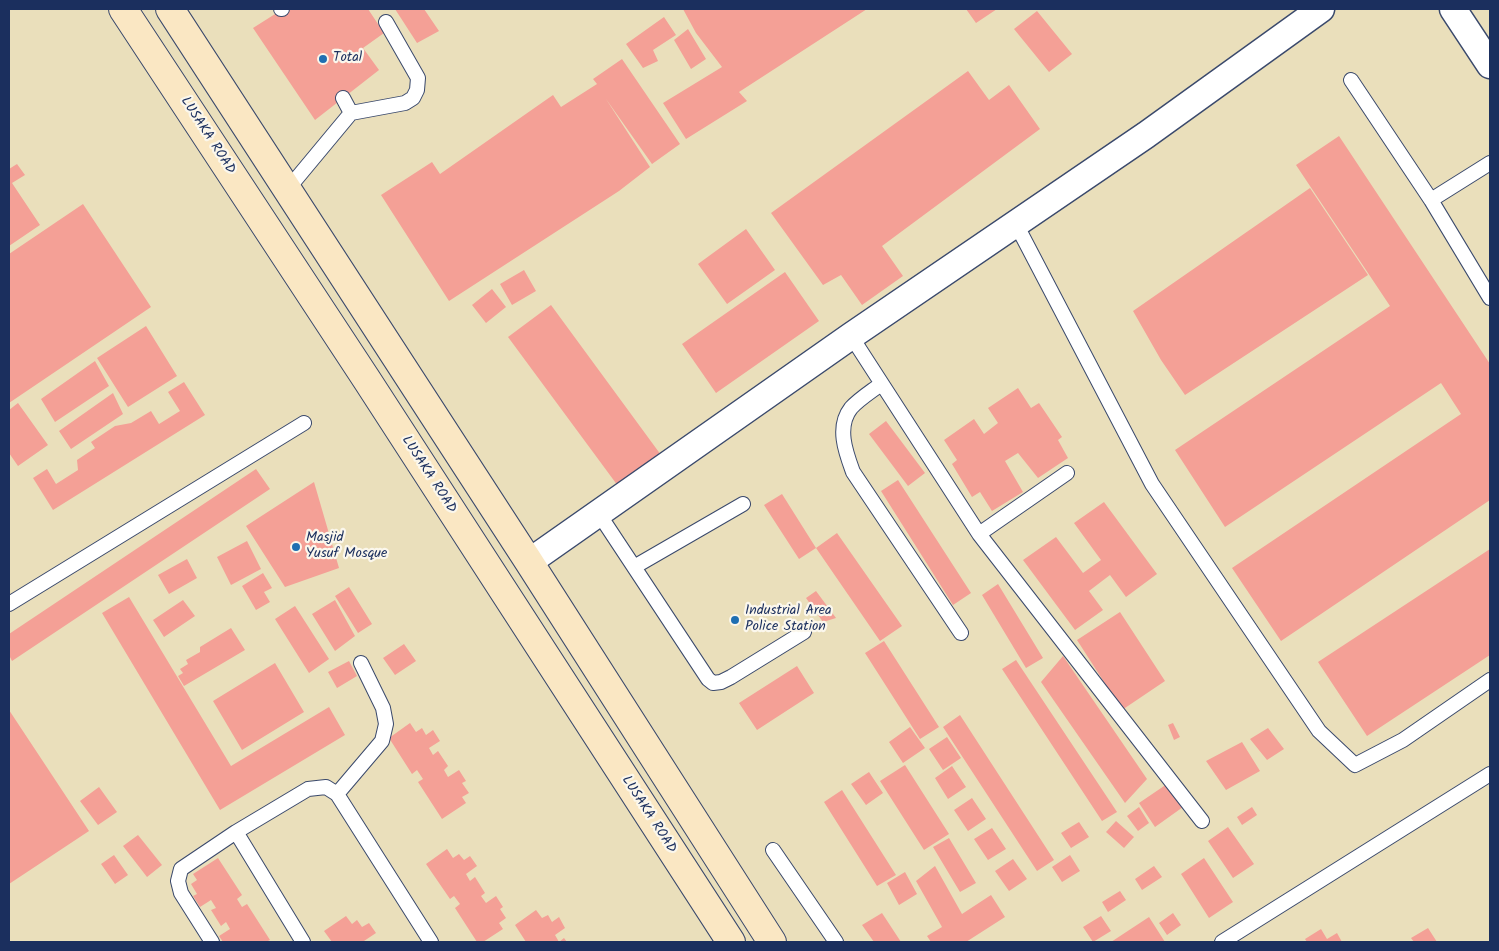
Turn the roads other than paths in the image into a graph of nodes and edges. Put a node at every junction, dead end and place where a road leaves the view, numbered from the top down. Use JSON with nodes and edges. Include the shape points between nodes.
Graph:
{"nodes":[{"id":1,"x":123,"y":9,"type":"edge"},
{"id":2,"x":170,"y":9,"type":"edge"},
{"id":3,"x":1320,"y":9,"type":"edge"},
{"id":4,"x":1453,"y":9,"type":"edge"},
{"id":5,"x":386,"y":22,"type":"dead end"},
{"id":6,"x":1490,"y":65,"type":"edge"},
{"id":7,"x":1351,"y":80,"type":"dead end"},
{"id":8,"x":343,"y":98,"type":"dead end"},
{"id":9,"x":351,"y":113,"type":"junction"},
{"id":10,"x":1490,"y":163,"type":"edge"},
{"id":11,"x":287,"y":190,"type":"junction"},
{"id":12,"x":1431,"y":200,"type":"junction"},
{"id":13,"x":1016,"y":224,"type":"junction"},
{"id":14,"x":1490,"y":298,"type":"edge"},
{"id":15,"x":851,"y":336,"type":"junction"},
{"id":16,"x":881,"y":384,"type":"junction"},
{"id":17,"x":304,"y":423,"type":"dead end"},
{"id":18,"x":1067,"y":473,"type":"dead end"},
{"id":19,"x":744,"y":504,"type":"dead end"},
{"id":20,"x":598,"y":514,"type":"junction"},
{"id":21,"x":979,"y":534,"type":"junction"},
{"id":22,"x":529,"y":562,"type":"junction"},
{"id":23,"x":634,"y":567,"type":"junction"},
{"id":24,"x":9,"y":604,"type":"edge"},
{"id":25,"x":804,"y":632,"type":"dead end"},
{"id":26,"x":962,"y":633,"type":"dead end"},
{"id":27,"x":362,"y":663,"type":"dead end"},
{"id":28,"x":1490,"y":680,"type":"edge"},
{"id":29,"x":1490,"y":774,"type":"edge"},
{"id":30,"x":336,"y":794,"type":"junction"},
{"id":31,"x":1202,"y":821,"type":"dead end"},
{"id":32,"x":236,"y":832,"type":"junction"},
{"id":33,"x":773,"y":850,"type":"dead end"},
{"id":34,"x":212,"y":942,"type":"edge"},
{"id":35,"x":303,"y":942,"type":"edge"},
{"id":36,"x":431,"y":942,"type":"edge"},
{"id":37,"x":731,"y":942,"type":"edge"},
{"id":38,"x":772,"y":942,"type":"edge"},
{"id":39,"x":836,"y":942,"type":"edge"},
{"id":40,"x":1222,"y":942,"type":"edge"}],
"edges":[{"from":1,"to":37,"type":"main road","name":"LUSAKA ROAD"},
{"from":2,"to":11,"type":"main road"},
{"from":3,"to":13,"type":"street"},
{"from":4,"to":6,"type":"street"},
{"from":5,"to":9,"type":"lane","via":[[418,78],[418,90],[405,103]]},
{"from":7,"to":12,"type":"lane"},
{"from":8,"to":9,"type":"lane"},
{"from":9,"to":11,"type":"lane"},
{"from":10,"to":12,"type":"lane"},
{"from":11,"to":22,"type":"main road"},
{"from":12,"to":14,"type":"lane"},
{"from":13,"to":15,"type":"street"},
{"from":13,"to":28,"type":"lane","via":[[1152,484],[1319,731],[1355,765],[1403,740]]},
{"from":15,"to":16,"type":"lane"},
{"from":15,"to":20,"type":"street"},
{"from":16,"to":21,"type":"lane"},
{"from":16,"to":26,"type":"lane","via":[[851,408],[844,421],[846,452],[853,472]]},
{"from":17,"to":24,"type":"lane"},
{"from":18,"to":21,"type":"lane"},
{"from":19,"to":23,"type":"lane"},
{"from":20,"to":22,"type":"street"},
{"from":20,"to":23,"type":"lane"},
{"from":21,"to":31,"type":"lane"},
{"from":22,"to":38,"type":"main road"},
{"from":23,"to":25,"type":"lane","via":[[713,683],[731,677]]},
{"from":27,"to":30,"type":"lane","via":[[383,708],[386,724],[382,741]]},
{"from":29,"to":40,"type":"lane"},
{"from":30,"to":32,"type":"lane","via":[[326,787],[308,789]]},
{"from":30,"to":36,"type":"lane"},
{"from":32,"to":34,"type":"lane","via":[[181,869],[178,881],[181,893]]},
{"from":32,"to":35,"type":"lane"},
{"from":33,"to":39,"type":"lane"}]}
